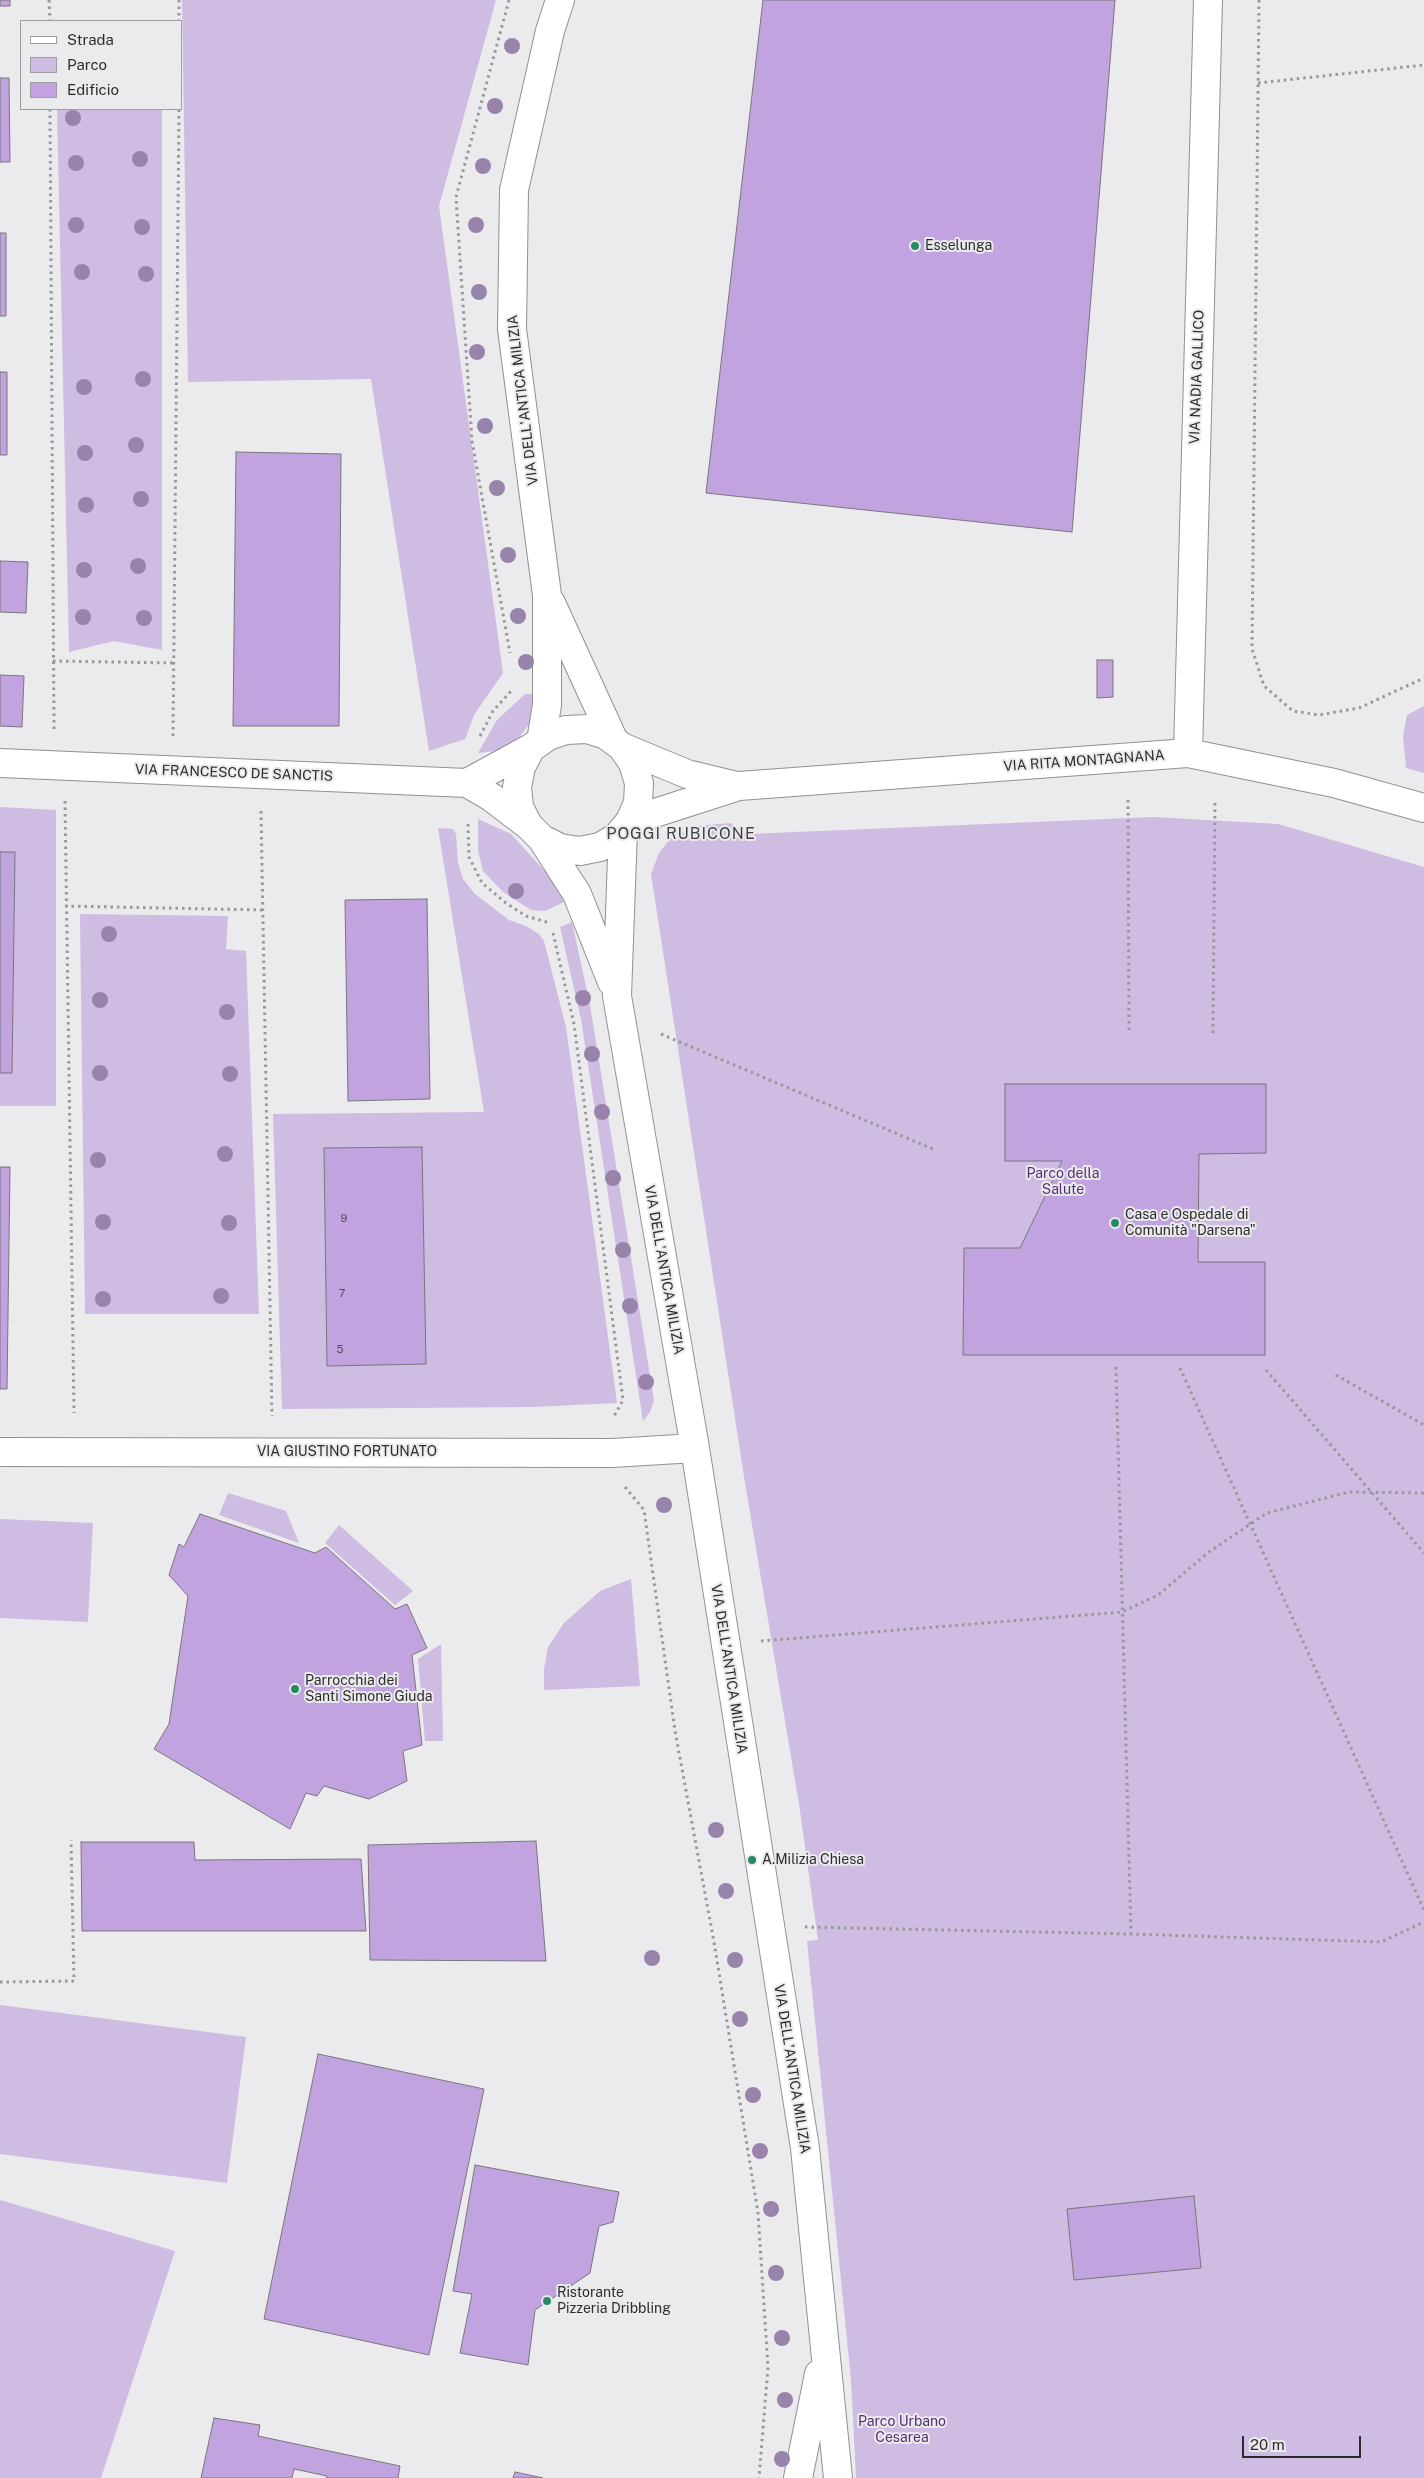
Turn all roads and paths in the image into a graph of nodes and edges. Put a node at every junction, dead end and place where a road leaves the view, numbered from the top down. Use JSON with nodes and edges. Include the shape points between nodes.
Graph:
{"nodes":[{"id":1,"x":49,"y":0,"type":"edge"},
{"id":2,"x":179,"y":0,"type":"edge"},
{"id":3,"x":509,"y":0,"type":"edge"},
{"id":4,"x":560,"y":0,"type":"edge"},
{"id":5,"x":1208,"y":0,"type":"edge"},
{"id":6,"x":1259,"y":0,"type":"edge"},
{"id":7,"x":50,"y":20,"type":"edge"},
{"id":8,"x":179,"y":20,"type":"edge"},
{"id":9,"x":1424,"y":65,"type":"edge"},
{"id":10,"x":1258,"y":83,"type":"junction"},
{"id":11,"x":50,"y":110,"type":"edge"},
{"id":12,"x":179,"y":110,"type":"edge"},
{"id":13,"x":547,"y":595,"type":"junction"},
{"id":14,"x":511,"y":656,"type":"dead end"},
{"id":15,"x":53,"y":661,"type":"junction"},
{"id":16,"x":174,"y":663,"type":"junction"},
{"id":17,"x":1424,"y":678,"type":"edge"},
{"id":18,"x":516,"y":686,"type":"dead end"},
{"id":19,"x":54,"y":731,"type":"dead end"},
{"id":20,"x":172,"y":737,"type":"dead end"},
{"id":21,"x":536,"y":744,"type":"junction"},
{"id":22,"x":618,"y":744,"type":"junction"},
{"id":23,"x":1188,"y":753,"type":"junction"},
{"id":24,"x":0,"y":763,"type":"edge"},
{"id":25,"x":467,"y":783,"type":"junction"},
{"id":26,"x":739,"y":786,"type":"junction"},
{"id":27,"x":1128,"y":800,"type":"dead end"},
{"id":28,"x":1215,"y":800,"type":"dead end"},
{"id":29,"x":65,"y":802,"type":"dead end"},
{"id":30,"x":1424,"y":808,"type":"edge"},
{"id":31,"x":261,"y":811,"type":"dead end"},
{"id":32,"x":626,"y":826,"type":"junction"},
{"id":33,"x":535,"y":832,"type":"junction"},
{"id":34,"x":66,"y":906,"type":"junction"},
{"id":35,"x":263,"y":910,"type":"junction"},
{"id":36,"x":617,"y":996,"type":"junction"},
{"id":37,"x":1129,"y":1032,"type":"dead end"},
{"id":38,"x":1212,"y":1033,"type":"dead end"},
{"id":39,"x":661,"y":1034,"type":"dead end"},
{"id":40,"x":933,"y":1149,"type":"dead end"},
{"id":41,"x":1116,"y":1367,"type":"dead end"},
{"id":42,"x":1180,"y":1368,"type":"dead end"},
{"id":43,"x":1266,"y":1370,"type":"dead end"},
{"id":44,"x":1336,"y":1375,"type":"dead end"},
{"id":45,"x":74,"y":1413,"type":"dead end"},
{"id":46,"x":272,"y":1416,"type":"dead end"},
{"id":47,"x":1424,"y":1425,"type":"edge"},
{"id":48,"x":695,"y":1448,"type":"junction"},
{"id":49,"x":0,"y":1452,"type":"edge"},
{"id":50,"x":612,"y":1453,"type":"junction"},
{"id":51,"x":1372,"y":1492,"type":"junction"},
{"id":52,"x":1424,"y":1493,"type":"edge"},
{"id":53,"x":1250,"y":1524,"type":"junction"},
{"id":54,"x":1424,"y":1553,"type":"edge"},
{"id":55,"x":1122,"y":1612,"type":"junction"},
{"id":56,"x":761,"y":1641,"type":"dead end"},
{"id":57,"x":71,"y":1840,"type":"dead end"},
{"id":58,"x":1424,"y":1910,"type":"edge"},
{"id":59,"x":1424,"y":1922,"type":"edge"},
{"id":60,"x":805,"y":1927,"type":"dead end"},
{"id":61,"x":1130,"y":1934,"type":"junction"},
{"id":62,"x":0,"y":1982,"type":"edge"},
{"id":63,"x":824,"y":2345,"type":"junction"},
{"id":64,"x":759,"y":2478,"type":"edge"},
{"id":65,"x":798,"y":2478,"type":"edge"},
{"id":66,"x":838,"y":2478,"type":"edge"}],
"edges":[{"from":1,"to":7,"type":"path"},
{"from":2,"to":8,"type":"path"},
{"from":3,"to":14,"type":"path","via":[[456,197],[472,441]]},
{"from":4,"to":13,"type":"street","name":"VIA DELL'ANTICA MILIZIA","via":[[514,190],[512,329]]},
{"from":5,"to":23,"type":"street","name":"VIA NADIA GALLICO"},
{"from":6,"to":10,"type":"path"},
{"from":9,"to":10,"type":"path"},
{"from":10,"to":17,"type":"path","via":[[1252,649],[1264,686],[1293,711],[1319,715],[1359,708]]},
{"from":11,"to":15,"type":"path"},
{"from":12,"to":16,"type":"path"},
{"from":13,"to":21,"type":"street","name":"VIA DELL'ANTICA MILIZIA","via":[[547,705]]},
{"from":13,"to":22,"type":"street","name":"VIA DELL'ANTICA MILIZIA"},
{"from":15,"to":16,"type":"path"},
{"from":15,"to":19,"type":"path"},
{"from":16,"to":20,"type":"path"},
{"from":18,"to":25,"type":"path","via":[[493,710],[471,752]]},
{"from":21,"to":22,"type":"street","via":[[566,730],[587,729],[606,735]]},
{"from":21,"to":25,"type":"street"},
{"from":21,"to":33,"type":"street","via":[[521,767],[517,786],[519,807]]},
{"from":22,"to":26,"type":"street","name":"VIA RITA MONTAGNANA","via":[[687,774]]},
{"from":22,"to":32,"type":"street","via":[[633,763],[639,783],[638,803]]},
{"from":23,"to":26,"type":"street","name":"VIA RITA MONTAGNANA"},
{"from":23,"to":30,"type":"street","name":"VIA RITA MONTAGNANA","via":[[1334,783]]},
{"from":24,"to":25,"type":"street","name":"VIA FRANCESCO DE SANCTIS"},
{"from":25,"to":33,"type":"street","name":"VIA FRANCESCO DE SANCTIS","via":[[491,797]]},
{"from":25,"to":50,"type":"path","via":[[469,857],[482,882],[506,903],[526,916],[550,923],[574,1024],[624,1400],[610,1424]]},
{"from":26,"to":32,"type":"street","name":"VIA RITA MONTAGNANA"},
{"from":27,"to":37,"type":"path"},
{"from":28,"to":38,"type":"path"},
{"from":29,"to":34,"type":"path"},
{"from":31,"to":35,"type":"path"},
{"from":32,"to":33,"type":"street","via":[[600,847],[580,851],[560,848]]},
{"from":32,"to":36,"type":"street","name":"VIA DELL'ANTICA MILIZIA"},
{"from":33,"to":36,"type":"street","name":"VIA DELL'ANTICA MILIZIA","via":[[578,894]]},
{"from":34,"to":35,"type":"path"},
{"from":34,"to":45,"type":"path"},
{"from":35,"to":46,"type":"path"},
{"from":36,"to":48,"type":"street","name":"VIA DELL'ANTICA MILIZIA"},
{"from":39,"to":40,"type":"path"},
{"from":41,"to":55,"type":"path"},
{"from":42,"to":53,"type":"path"},
{"from":43,"to":51,"type":"path"},
{"from":44,"to":47,"type":"path"},
{"from":48,"to":50,"type":"street","name":"VIA GIUSTINO FORTUNATO"},
{"from":48,"to":63,"type":"street","name":"VIA DELL'ANTICA MILIZIA","via":[[805,2148]]},
{"from":49,"to":50,"type":"street","name":"VIA GIUSTINO FORTUNATO"},
{"from":50,"to":64,"type":"path","via":[[615,1476],[644,1510],[674,1731],[716,1951],[758,2213],[768,2368]]},
{"from":51,"to":52,"type":"path"},
{"from":51,"to":53,"type":"path","via":[[1349,1492],[1267,1512]]},
{"from":51,"to":54,"type":"path"},
{"from":53,"to":55,"type":"path","via":[[1209,1552],[1158,1595]]},
{"from":53,"to":58,"type":"path"},
{"from":55,"to":56,"type":"path"},
{"from":55,"to":61,"type":"path"},
{"from":57,"to":62,"type":"path","via":[[74,1981]]},
{"from":59,"to":61,"type":"path","via":[[1381,1942]]},
{"from":60,"to":61,"type":"path"},
{"from":63,"to":65,"type":"street","name":"VIA DELL'ANTICA MILIZIA"},
{"from":63,"to":66,"type":"street","name":"VIA DELL'ANTICA MILIZIA"}]}
